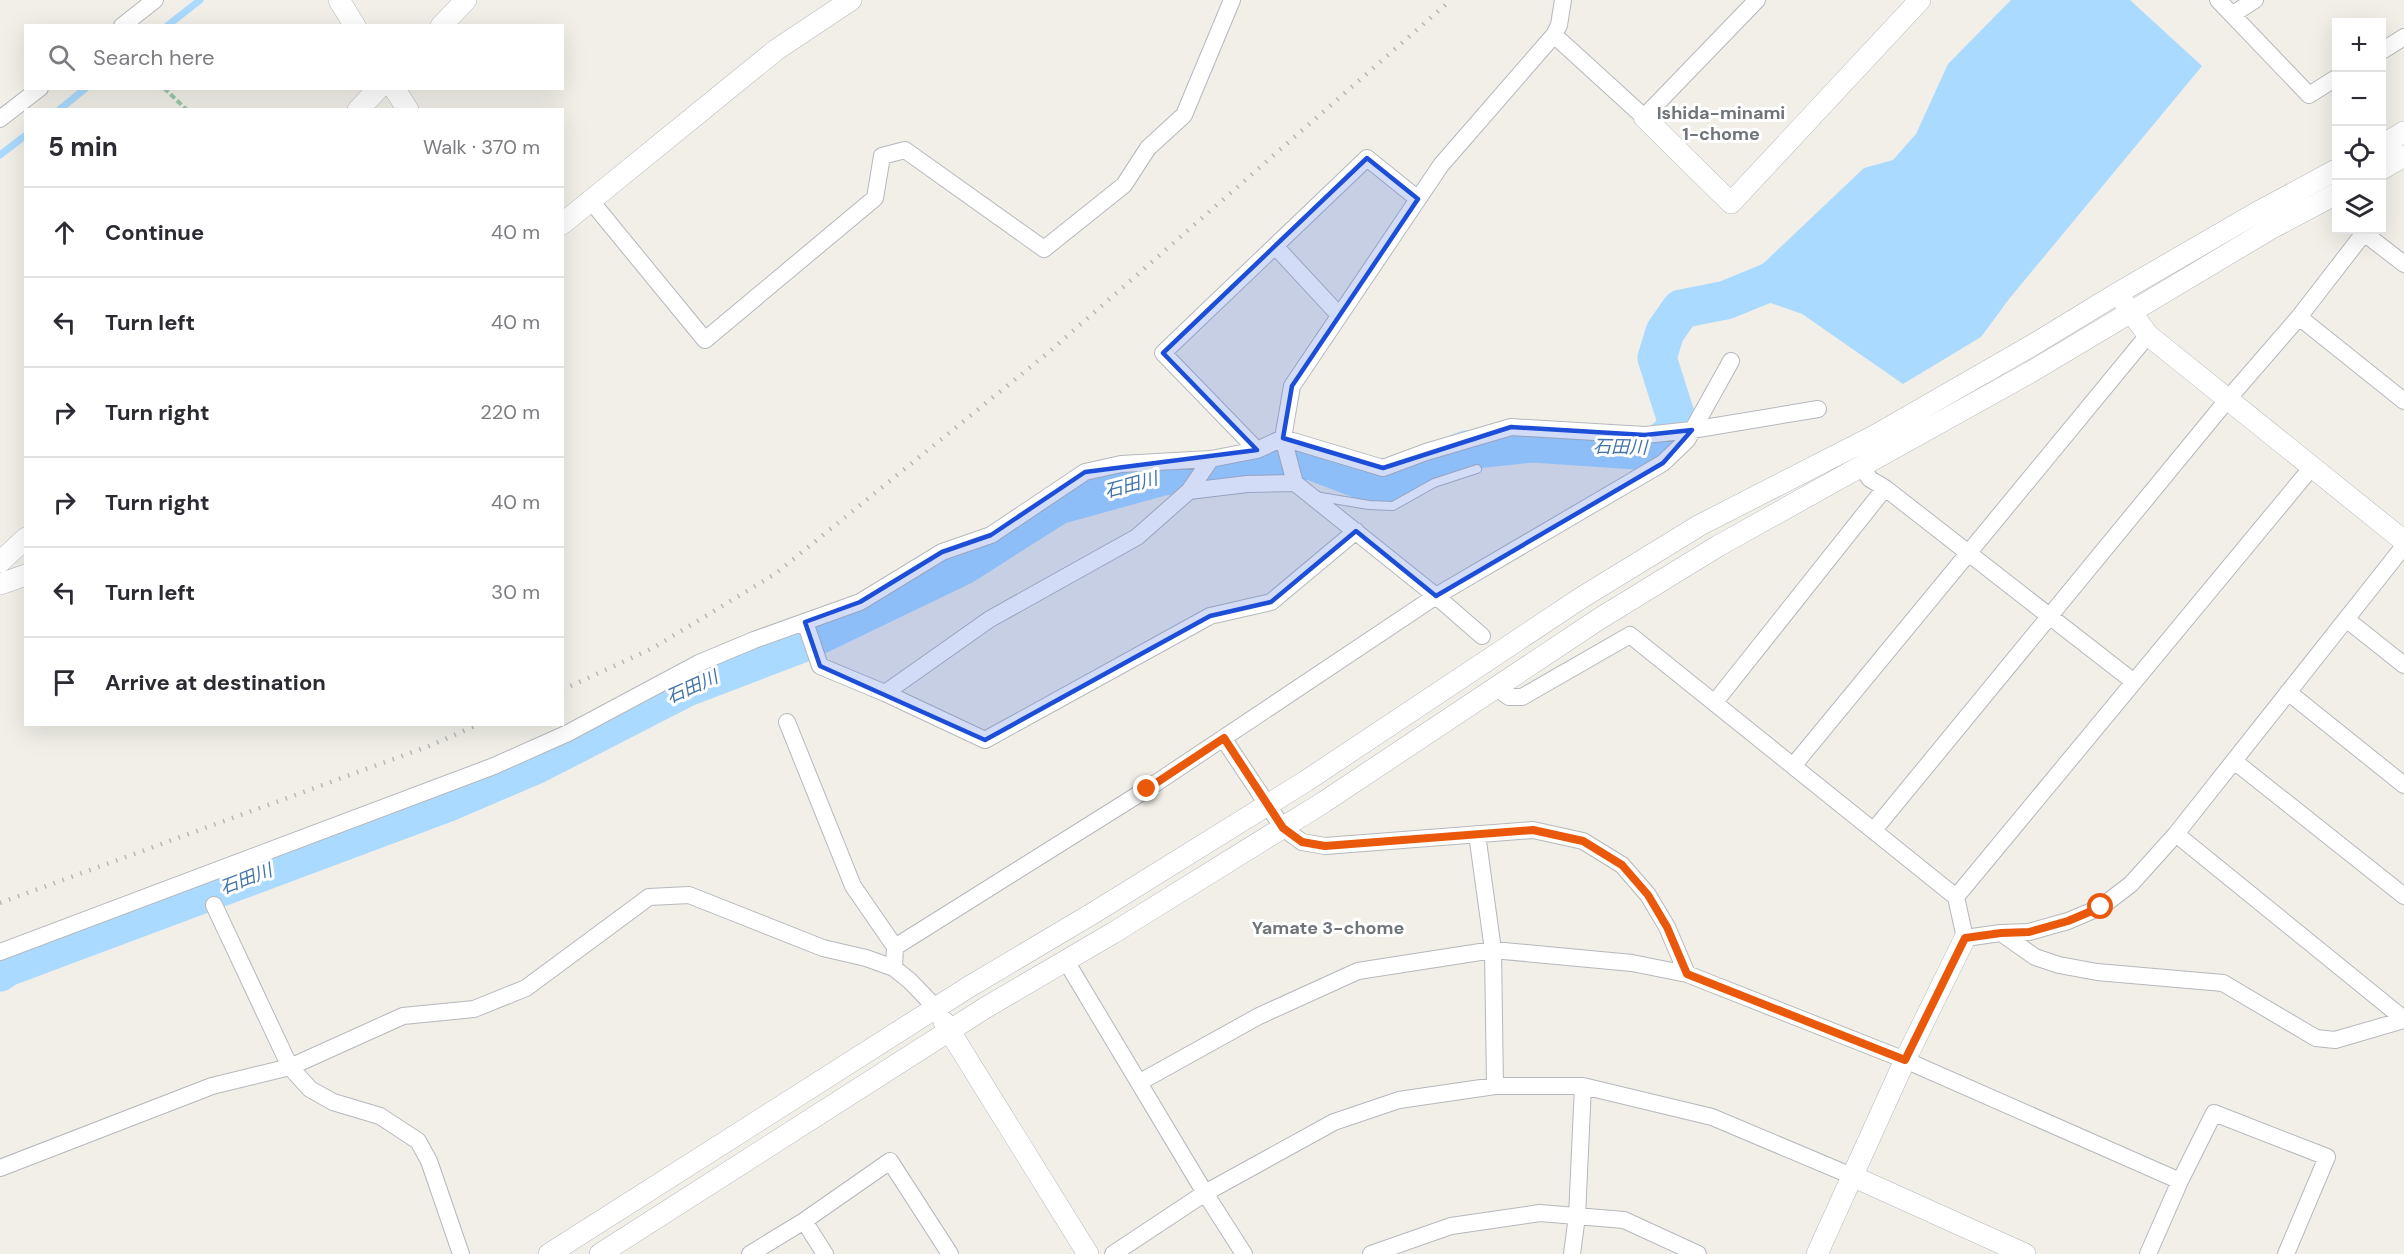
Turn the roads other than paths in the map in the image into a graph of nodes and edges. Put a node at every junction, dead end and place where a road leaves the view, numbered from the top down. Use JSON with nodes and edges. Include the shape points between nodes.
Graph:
{"nodes":[{"id":1,"x":155,"y":0,"type":"edge"},
{"id":2,"x":339,"y":0,"type":"edge"},
{"id":3,"x":466,"y":0,"type":"edge"},
{"id":4,"x":850,"y":0,"type":"edge"},
{"id":5,"x":1232,"y":0,"type":"edge"},
{"id":6,"x":1563,"y":0,"type":"edge"},
{"id":7,"x":1757,"y":0,"type":"edge"},
{"id":8,"x":1920,"y":0,"type":"edge"},
{"id":9,"x":2218,"y":0,"type":"edge"},
{"id":10,"x":2255,"y":0,"type":"edge"},
{"id":11,"x":2233,"y":14,"type":"junction"},
{"id":12,"x":125,"y":24,"type":"edge"},
{"id":13,"x":354,"y":24,"type":"edge"},
{"id":14,"x":443,"y":24,"type":"edge"},
{"id":15,"x":1554,"y":35,"type":"junction"},
{"id":16,"x":2404,"y":37,"type":"edge"},
{"id":17,"x":2386,"y":48,"type":"edge"},
{"id":18,"x":2332,"y":81,"type":"edge"},
{"id":19,"x":37,"y":90,"type":"edge"},
{"id":20,"x":377,"y":90,"type":"edge"},
{"id":21,"x":395,"y":90,"type":"edge"},
{"id":22,"x":360,"y":108,"type":"edge"},
{"id":23,"x":407,"y":108,"type":"edge"},
{"id":24,"x":1644,"y":117,"type":"junction"},
{"id":25,"x":0,"y":119,"type":"edge"},
{"id":26,"x":2404,"y":132,"type":"edge"},
{"id":27,"x":2386,"y":143,"type":"edge"},
{"id":28,"x":2404,"y":156,"type":"edge"},
{"id":29,"x":2386,"y":167,"type":"edge"},
{"id":30,"x":2332,"y":173,"type":"edge"},
{"id":31,"x":2332,"y":197,"type":"edge"},
{"id":32,"x":1418,"y":199,"type":"junction"},
{"id":33,"x":591,"y":201,"type":"junction"},
{"id":34,"x":564,"y":223,"type":"edge"},
{"id":35,"x":2362,"y":234,"type":"edge"},
{"id":36,"x":2368,"y":234,"type":"edge"},
{"id":37,"x":1275,"y":246,"type":"junction"},
{"id":38,"x":2404,"y":264,"type":"edge"},
{"id":39,"x":2118,"y":293,"type":"junction"},
{"id":40,"x":2131,"y":314,"type":"junction"},
{"id":41,"x":1340,"y":315,"type":"junction"},
{"id":42,"x":2299,"y":317,"type":"junction"},
{"id":43,"x":2148,"y":335,"type":"junction"},
{"id":44,"x":1731,"y":361,"type":"dead end"},
{"id":45,"x":2228,"y":399,"type":"junction"},
{"id":46,"x":2404,"y":401,"type":"edge"},
{"id":47,"x":1818,"y":409,"type":"dead end"},
{"id":48,"x":1692,"y":430,"type":"junction"},
{"id":49,"x":1283,"y":438,"type":"junction"},
{"id":50,"x":1257,"y":450,"type":"junction"},
{"id":51,"x":1211,"y":459,"type":"junction"},
{"id":52,"x":1861,"y":466,"type":"junction"},
{"id":53,"x":2312,"y":467,"type":"junction"},
{"id":54,"x":1477,"y":470,"type":"dead end"},
{"id":55,"x":1295,"y":483,"type":"junction"},
{"id":56,"x":1885,"y":488,"type":"junction"},
{"id":57,"x":1189,"y":491,"type":"junction"},
{"id":58,"x":1310,"y":495,"type":"junction"},
{"id":59,"x":1356,"y":531,"type":"junction"},
{"id":60,"x":24,"y":540,"type":"edge"},
{"id":61,"x":2404,"y":541,"type":"edge"},
{"id":62,"x":2404,"y":546,"type":"edge"},
{"id":63,"x":1968,"y":554,"type":"junction"},
{"id":64,"x":0,"y":562,"type":"edge"},
{"id":65,"x":24,"y":576,"type":"edge"},
{"id":66,"x":0,"y":584,"type":"edge"},
{"id":67,"x":1436,"y":596,"type":"junction"},
{"id":68,"x":2049,"y":617,"type":"junction"},
{"id":69,"x":2346,"y":619,"type":"junction"},
{"id":70,"x":805,"y":622,"type":"junction"},
{"id":71,"x":1482,"y":636,"type":"dead end"},
{"id":72,"x":2404,"y":665,"type":"edge"},
{"id":73,"x":2134,"y":682,"type":"junction"},
{"id":74,"x":1497,"y":688,"type":"junction"},
{"id":75,"x":2288,"y":692,"type":"junction"},
{"id":76,"x":885,"y":693,"type":"junction"},
{"id":77,"x":1714,"y":702,"type":"junction"},
{"id":78,"x":788,"y":722,"type":"dead end"},
{"id":79,"x":1224,"y":738,"type":"junction"},
{"id":80,"x":2234,"y":761,"type":"junction"},
{"id":81,"x":1793,"y":766,"type":"junction"},
{"id":82,"x":2404,"y":784,"type":"edge"},
{"id":83,"x":1268,"y":805,"type":"junction"},
{"id":84,"x":1283,"y":828,"type":"junction"},
{"id":85,"x":1874,"y":830,"type":"junction"},
{"id":86,"x":1477,"y":834,"type":"junction"},
{"id":87,"x":2176,"y":834,"type":"junction"},
{"id":88,"x":2404,"y":896,"type":"edge"},
{"id":89,"x":1956,"y":897,"type":"junction"},
{"id":90,"x":214,"y":905,"type":"dead end"},
{"id":91,"x":2001,"y":933,"type":"junction"},
{"id":92,"x":1965,"y":938,"type":"junction"},
{"id":93,"x":895,"y":947,"type":"junction"},
{"id":94,"x":1493,"y":950,"type":"junction"},
{"id":95,"x":0,"y":952,"type":"edge"},
{"id":96,"x":1066,"y":961,"type":"junction"},
{"id":97,"x":894,"y":968,"type":"junction"},
{"id":98,"x":1687,"y":974,"type":"junction"},
{"id":99,"x":936,"y":1008,"type":"junction"},
{"id":100,"x":2404,"y":1019,"type":"edge"},
{"id":101,"x":951,"y":1032,"type":"junction"},
{"id":102,"x":1905,"y":1060,"type":"junction"},
{"id":103,"x":290,"y":1067,"type":"junction"},
{"id":104,"x":1140,"y":1082,"type":"junction"},
{"id":105,"x":1495,"y":1086,"type":"junction"},
{"id":106,"x":1583,"y":1086,"type":"junction"},
{"id":107,"x":0,"y":1168,"type":"edge"},
{"id":108,"x":1852,"y":1176,"type":"junction"},
{"id":109,"x":2180,"y":1180,"type":"junction"},
{"id":110,"x":1205,"y":1193,"type":"junction"},
{"id":111,"x":1577,"y":1216,"type":"junction"},
{"id":112,"x":804,"y":1221,"type":"junction"},
{"id":113,"x":461,"y":1254,"type":"edge"},
{"id":114,"x":549,"y":1254,"type":"edge"},
{"id":115,"x":600,"y":1254,"type":"edge"},
{"id":116,"x":750,"y":1254,"type":"edge"},
{"id":117,"x":825,"y":1254,"type":"edge"},
{"id":118,"x":951,"y":1254,"type":"edge"},
{"id":119,"x":1089,"y":1254,"type":"edge"},
{"id":120,"x":1113,"y":1254,"type":"edge"},
{"id":121,"x":1244,"y":1254,"type":"edge"},
{"id":122,"x":1371,"y":1254,"type":"edge"},
{"id":123,"x":1572,"y":1254,"type":"edge"},
{"id":124,"x":1698,"y":1254,"type":"edge"},
{"id":125,"x":1817,"y":1254,"type":"edge"},
{"id":126,"x":2025,"y":1254,"type":"edge"},
{"id":127,"x":2148,"y":1254,"type":"edge"},
{"id":128,"x":2286,"y":1254,"type":"edge"}],
"edges":[{"from":1,"to":12,"type":"street"},
{"from":2,"to":13,"type":"street"},
{"from":3,"to":14,"type":"street"},
{"from":4,"to":33,"type":"street","via":[[776,50]]},
{"from":5,"to":33,"type":"street","via":[[1184,115],[1148,148],[1124,186],[1044,249],[905,150],[882,156],[875,198],[705,340]]},
{"from":6,"to":15,"type":"street"},
{"from":7,"to":24,"type":"street"},
{"from":8,"to":24,"type":"street","via":[[1731,203]]},
{"from":9,"to":11,"type":"street"},
{"from":10,"to":11,"type":"street"},
{"from":11,"to":18,"type":"street","via":[[2309,95]]},
{"from":15,"to":24,"type":"street"},
{"from":15,"to":32,"type":"street","via":[[1441,165]]},
{"from":16,"to":17,"type":"street"},
{"from":19,"to":25,"type":"street"},
{"from":20,"to":22,"type":"street"},
{"from":21,"to":23,"type":"street"},
{"from":26,"to":27,"type":"street"},
{"from":28,"to":29,"type":"street"},
{"from":30,"to":39,"type":"street"},
{"from":31,"to":40,"type":"street","via":[[2270,229]]},
{"from":32,"to":37,"type":"street","via":[[1367,158]]},
{"from":32,"to":41,"type":"street"},
{"from":33,"to":34,"type":"street"},
{"from":35,"to":42,"type":"street"},
{"from":36,"to":38,"type":"street"},
{"from":37,"to":41,"type":"street"},
{"from":37,"to":50,"type":"street","via":[[1163,353]]},
{"from":39,"to":40,"type":"street"},
{"from":39,"to":83,"type":"street","via":[[1874,436],[1690,531],[1581,598]]},
{"from":40,"to":43,"type":"street"},
{"from":40,"to":52,"type":"street"},
{"from":41,"to":49,"type":"street","via":[[1292,386]]},
{"from":42,"to":45,"type":"street"},
{"from":42,"to":46,"type":"street"},
{"from":43,"to":45,"type":"street"},
{"from":43,"to":63,"type":"street"},
{"from":44,"to":48,"type":"street"},
{"from":45,"to":53,"type":"street"},
{"from":45,"to":68,"type":"street"},
{"from":47,"to":48,"type":"street"},
{"from":48,"to":49,"type":"street","via":[[1645,435],[1510,427],[1383,468]]},
{"from":48,"to":67,"type":"street","via":[[1664,463]]},
{"from":49,"to":50,"type":"street"},
{"from":49,"to":55,"type":"street"},
{"from":50,"to":51,"type":"street"},
{"from":51,"to":57,"type":"street"},
{"from":51,"to":70,"type":"street","via":[[1121,464],[1085,472],[991,535],[942,552],[860,602]]},
{"from":52,"to":56,"type":"street","via":[[1870,479]]},
{"from":52,"to":74,"type":"street","via":[[1718,546]]},
{"from":53,"to":61,"type":"street"},
{"from":53,"to":73,"type":"street"},
{"from":54,"to":58,"type":"lane","via":[[1434,483],[1393,506]]},
{"from":55,"to":57,"type":"street"},
{"from":55,"to":58,"type":"street"},
{"from":56,"to":63,"type":"street"},
{"from":56,"to":77,"type":"street"},
{"from":57,"to":76,"type":"street","via":[[1137,537],[990,620]]},
{"from":58,"to":59,"type":"street"},
{"from":59,"to":67,"type":"street"},
{"from":59,"to":76,"type":"street","via":[[1271,603],[1210,616],[985,740]]},
{"from":60,"to":64,"type":"street"},
{"from":62,"to":69,"type":"street"},
{"from":63,"to":68,"type":"street"},
{"from":63,"to":81,"type":"street"},
{"from":65,"to":66,"type":"street"},
{"from":67,"to":71,"type":"street"},
{"from":67,"to":79,"type":"street"},
{"from":68,"to":73,"type":"street"},
{"from":68,"to":85,"type":"street"},
{"from":69,"to":72,"type":"street"},
{"from":69,"to":75,"type":"street"},
{"from":70,"to":76,"type":"street","via":[[820,666]]},
{"from":70,"to":95,"type":"street","via":[[699,663],[568,733],[495,766]]},
{"from":73,"to":89,"type":"street"},
{"from":74,"to":77,"type":"street","via":[[1509,697],[1522,697],[1630,635]]},
{"from":74,"to":84,"type":"street"},
{"from":75,"to":80,"type":"street"},
{"from":75,"to":82,"type":"street"},
{"from":77,"to":81,"type":"street"},
{"from":78,"to":93,"type":"street","via":[[853,886]]},
{"from":79,"to":83,"type":"street"},
{"from":79,"to":93,"type":"street"},
{"from":80,"to":87,"type":"street"},
{"from":80,"to":88,"type":"street"},
{"from":81,"to":85,"type":"street"},
{"from":83,"to":84,"type":"street"},
{"from":83,"to":99,"type":"street"},
{"from":84,"to":86,"type":"street","via":[[1302,842],[1325,846]]},
{"from":84,"to":96,"type":"street"},
{"from":85,"to":89,"type":"street"},
{"from":86,"to":94,"type":"street"},
{"from":86,"to":98,"type":"street","via":[[1543,831],[1583,841],[1622,865],[1658,911]]},
{"from":87,"to":91,"type":"street","via":[[2131,884],[2101,907],[2029,932]]},
{"from":87,"to":100,"type":"street"},
{"from":89,"to":92,"type":"street"},
{"from":90,"to":103,"type":"street"},
{"from":91,"to":92,"type":"street"},
{"from":91,"to":100,"type":"street","via":[[2035,957],[2059,965],[2223,983],[2316,1038],[2335,1040]]},
{"from":92,"to":102,"type":"street"},
{"from":93,"to":97,"type":"street"},
{"from":94,"to":98,"type":"street","via":[[1632,963]]},
{"from":94,"to":104,"type":"street","via":[[1358,971],[1259,1016]]},
{"from":94,"to":105,"type":"street"},
{"from":96,"to":101,"type":"street"},
{"from":96,"to":104,"type":"street"},
{"from":97,"to":99,"type":"street"},
{"from":97,"to":103,"type":"street","via":[[823,948],[689,895],[649,897],[526,988],[474,1009],[403,1016]]},
{"from":98,"to":102,"type":"street"},
{"from":99,"to":101,"type":"street"},
{"from":99,"to":114,"type":"street"},
{"from":101,"to":115,"type":"street"},
{"from":101,"to":119,"type":"street"},
{"from":102,"to":108,"type":"street"},
{"from":102,"to":109,"type":"street"},
{"from":103,"to":107,"type":"street","via":[[212,1086]]},
{"from":103,"to":113,"type":"street","via":[[310,1089],[333,1102],[380,1116],[418,1141],[429,1161]]},
{"from":104,"to":110,"type":"street"},
{"from":105,"to":106,"type":"street"},
{"from":105,"to":110,"type":"street","via":[[1399,1100],[1334,1122]]},
{"from":106,"to":108,"type":"street","via":[[1712,1117]]},
{"from":106,"to":111,"type":"street"},
{"from":108,"to":125,"type":"street"},
{"from":108,"to":126,"type":"street"},
{"from":109,"to":127,"type":"street"},
{"from":109,"to":128,"type":"street","via":[[2214,1113],[2327,1157]]},
{"from":110,"to":120,"type":"street"},
{"from":110,"to":121,"type":"street"},
{"from":111,"to":122,"type":"street","via":[[1540,1213],[1451,1227]]},
{"from":111,"to":123,"type":"street"},
{"from":111,"to":124,"type":"street","via":[[1624,1220]]},
{"from":112,"to":116,"type":"street"},
{"from":112,"to":117,"type":"street"},
{"from":112,"to":118,"type":"street","via":[[890,1161]]}]}
